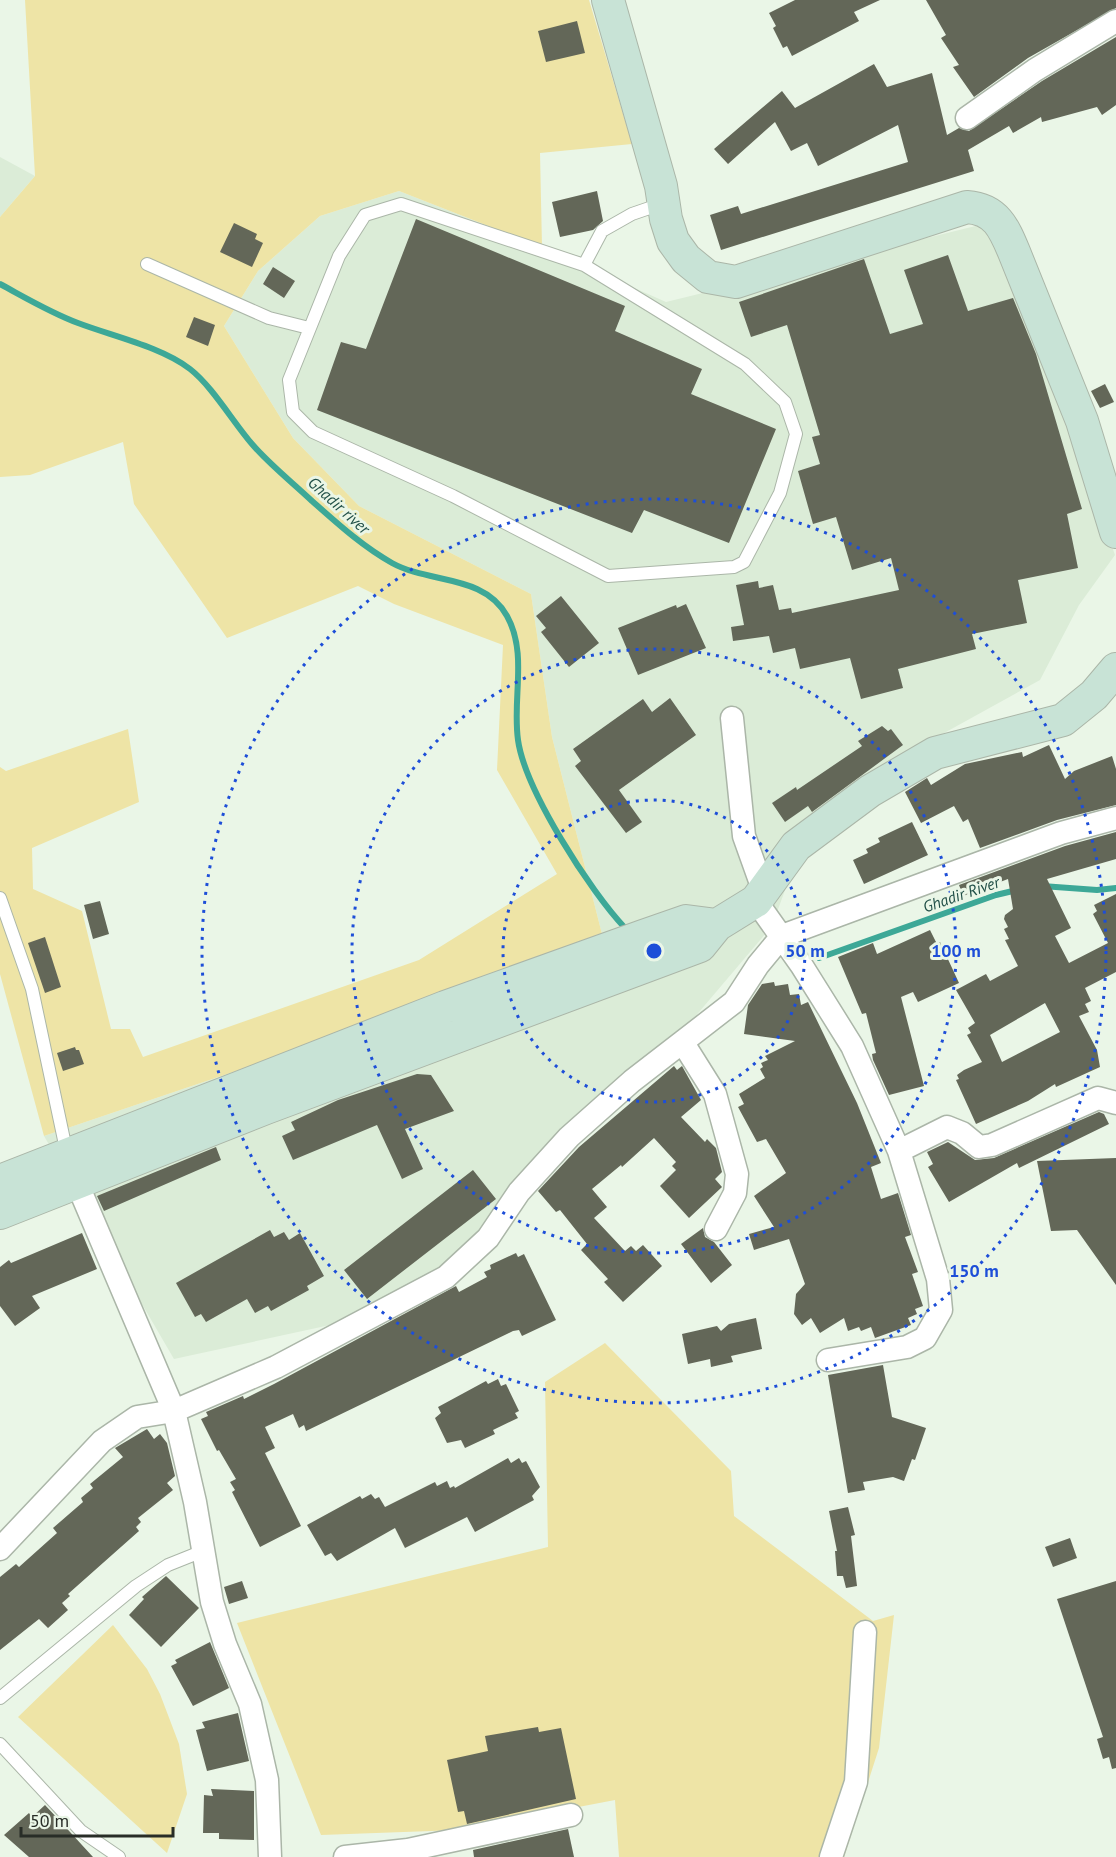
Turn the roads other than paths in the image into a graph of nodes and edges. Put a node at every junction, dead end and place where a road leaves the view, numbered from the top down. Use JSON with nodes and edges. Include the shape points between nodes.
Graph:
{"nodes":[{"id":1,"x":609,"y":0,"type":"edge"},
{"id":2,"x":1116,"y":21,"type":"edge"},
{"id":3,"x":967,"y":118,"type":"dead end"},
{"id":4,"x":664,"y":203,"type":"junction"},
{"id":5,"x":147,"y":264,"type":"dead end"},
{"id":6,"x":584,"y":265,"type":"junction"},
{"id":7,"x":309,"y":328,"type":"junction"},
{"id":8,"x":1116,"y":532,"type":"edge"},
{"id":9,"x":1116,"y":669,"type":"edge"},
{"id":10,"x":732,"y":718,"type":"dead end"},
{"id":11,"x":1116,"y":818,"type":"edge"},
{"id":12,"x":760,"y":896,"type":"junction"},
{"id":13,"x":0,"y":898,"type":"edge"},
{"id":14,"x":782,"y":936,"type":"junction"},
{"id":15,"x":683,"y":1043,"type":"junction"},
{"id":16,"x":1116,"y":1103,"type":"edge"},
{"id":17,"x":899,"y":1151,"type":"junction"},
{"id":18,"x":71,"y":1169,"type":"junction"},
{"id":19,"x":0,"y":1181,"type":"edge"},
{"id":20,"x":0,"y":1213,"type":"edge"},
{"id":21,"x":716,"y":1229,"type":"dead end"},
{"id":22,"x":828,"y":1360,"type":"dead end"},
{"id":23,"x":174,"y":1411,"type":"junction"},
{"id":24,"x":0,"y":1550,"type":"edge"},
{"id":25,"x":202,"y":1551,"type":"junction"},
{"id":26,"x":865,"y":1632,"type":"dead end"},
{"id":27,"x":0,"y":1698,"type":"edge"},
{"id":28,"x":0,"y":1744,"type":"edge"},
{"id":29,"x":571,"y":1815,"type":"dead end"},
{"id":30,"x":119,"y":1857,"type":"edge"},
{"id":31,"x":270,"y":1857,"type":"edge"},
{"id":32,"x":345,"y":1857,"type":"edge"},
{"id":33,"x":831,"y":1857,"type":"edge"}],
"edges":[{"from":1,"to":4,"type":"street"},
{"from":2,"to":3,"type":"street","via":[[1035,70]]},
{"from":4,"to":6,"type":"lane","via":[[632,214],[602,231]]},
{"from":4,"to":8,"type":"street","via":[[673,241],[686,259],[708,277],[727,282],[751,278],[951,211],[978,208],[989,212],[1004,227],[1078,411]]},
{"from":5,"to":7,"type":"lane","via":[[269,318]]},
{"from":6,"to":7,"type":"lane","via":[[401,204],[364,215],[339,256]]},
{"from":6,"to":7,"type":"lane","via":[[745,364],[785,402],[796,434],[780,494],[744,562],[734,567],[608,576],[453,496],[313,432],[293,412],[289,380]]},
{"from":9,"to":12,"type":"street","via":[[1094,695],[1063,720],[935,753],[870,791],[796,846]]},
{"from":10,"to":12,"type":"street","via":[[744,836]]},
{"from":11,"to":14,"type":"street","via":[[1061,832]]},
{"from":12,"to":14,"type":"street"},
{"from":12,"to":18,"type":"street","via":[[717,925],[686,921],[413,1019]]},
{"from":13,"to":18,"type":"lane","via":[[32,989]]},
{"from":14,"to":15,"type":"street","via":[[734,1002]]},
{"from":14,"to":17,"type":"street","via":[[852,1046]]},
{"from":15,"to":21,"type":"street","via":[[715,1094],[737,1174],[735,1193]]},
{"from":15,"to":23,"type":"street","via":[[569,1137],[519,1192],[488,1238],[446,1277],[276,1367]]},
{"from":16,"to":17,"type":"street","via":[[1098,1098],[992,1145],[979,1147],[947,1127]]},
{"from":17,"to":22,"type":"street","via":[[938,1279],[941,1310],[925,1338],[907,1347]]},
{"from":18,"to":19,"type":"street"},
{"from":18,"to":20,"type":"street"},
{"from":18,"to":23,"type":"street"},
{"from":23,"to":24,"type":"street","via":[[137,1417],[102,1441]]},
{"from":23,"to":25,"type":"street"},
{"from":25,"to":27,"type":"lane","via":[[168,1565],[136,1586]]},
{"from":25,"to":31,"type":"street","via":[[225,1644],[250,1704],[267,1780]]},
{"from":26,"to":33,"type":"street","via":[[856,1782]]},
{"from":28,"to":30,"type":"lane","via":[[81,1831]]},
{"from":29,"to":32,"type":"street","via":[[408,1850]]}]}
